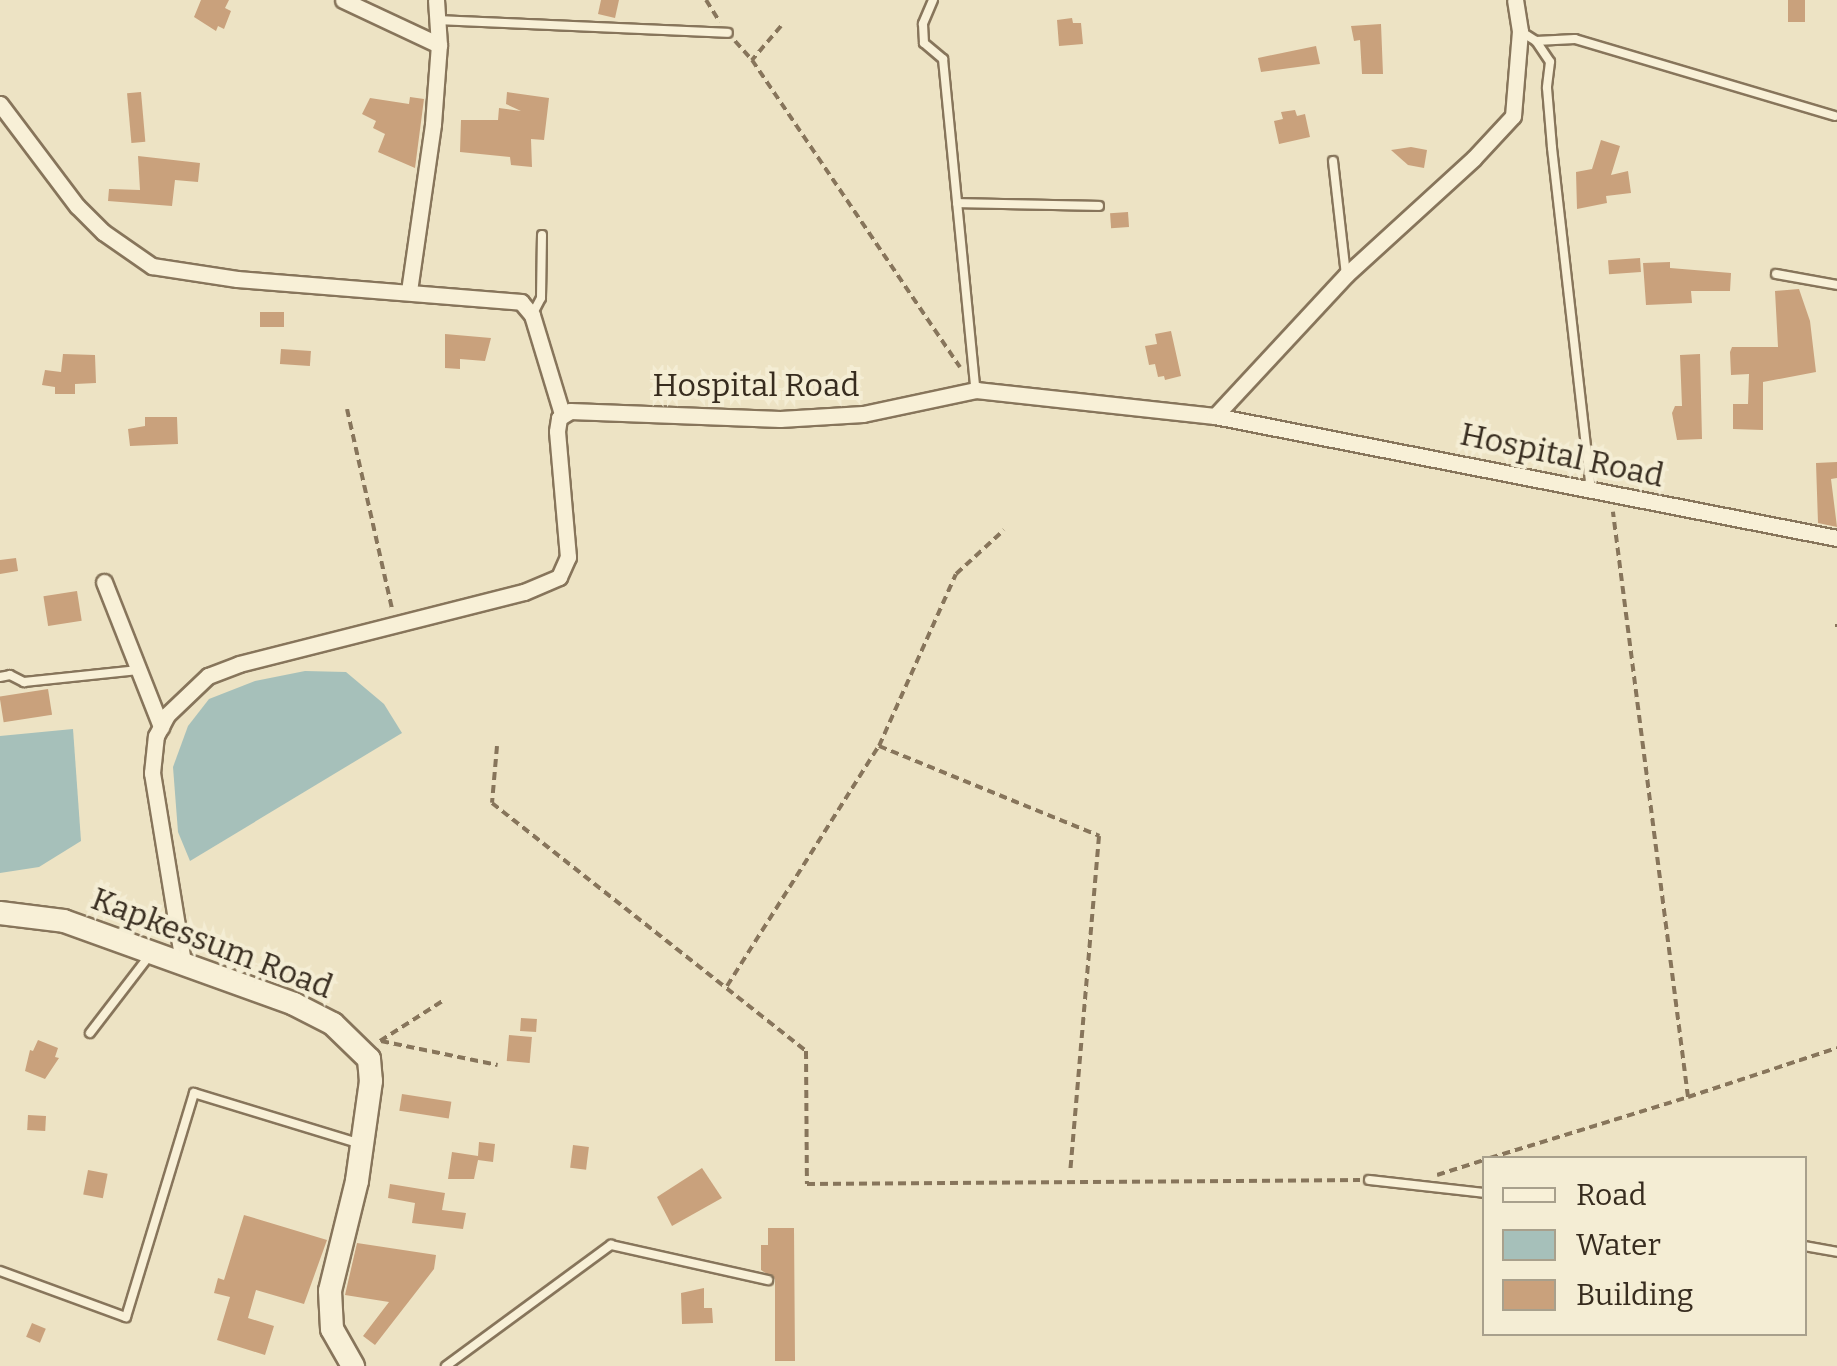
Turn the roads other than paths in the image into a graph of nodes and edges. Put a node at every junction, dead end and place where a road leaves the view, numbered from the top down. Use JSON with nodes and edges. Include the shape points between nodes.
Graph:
{"nodes":[{"id":1,"x":343,"y":0,"type":"edge"},
{"id":2,"x":436,"y":0,"type":"edge"},
{"id":3,"x":933,"y":0,"type":"edge"},
{"id":4,"x":1515,"y":0,"type":"edge"},
{"id":5,"x":435,"y":20,"type":"junction"},
{"id":6,"x":1520,"y":31,"type":"junction"},
{"id":7,"x":728,"y":34,"type":"dead end"},
{"id":8,"x":1536,"y":42,"type":"junction"},
{"id":9,"x":439,"y":45,"type":"junction"},
{"id":10,"x":0,"y":104,"type":"edge"},
{"id":11,"x":1835,"y":116,"type":"edge"},
{"id":12,"x":1333,"y":161,"type":"dead end"},
{"id":13,"x":957,"y":203,"type":"junction"},
{"id":14,"x":1100,"y":206,"type":"dead end"},
{"id":15,"x":542,"y":235,"type":"dead end"},
{"id":16,"x":1776,"y":274,"type":"dead end"},
{"id":17,"x":1346,"y":275,"type":"junction"},
{"id":18,"x":1837,"y":285,"type":"edge"},
{"id":19,"x":409,"y":292,"type":"junction"},
{"id":20,"x":532,"y":315,"type":"junction"},
{"id":21,"x":976,"y":390,"type":"junction"},
{"id":22,"x":562,"y":414,"type":"junction"},
{"id":23,"x":1215,"y":416,"type":"junction"},
{"id":24,"x":1591,"y":488,"type":"junction"},
{"id":25,"x":1837,"y":538,"type":"edge"},
{"id":26,"x":104,"y":582,"type":"dead end"},
{"id":27,"x":138,"y":670,"type":"junction"},
{"id":28,"x":0,"y":676,"type":"edge"},
{"id":29,"x":161,"y":727,"type":"junction"},
{"id":30,"x":0,"y":913,"type":"edge"},
{"id":31,"x":152,"y":952,"type":"junction"},
{"id":32,"x":183,"y":962,"type":"junction"},
{"id":33,"x":90,"y":1033,"type":"dead end"},
{"id":34,"x":362,"y":1144,"type":"junction"},
{"id":35,"x":1369,"y":1180,"type":"road end"},
{"id":36,"x":1482,"y":1193,"type":"edge"},
{"id":37,"x":1807,"y":1247,"type":"edge"},
{"id":38,"x":1837,"y":1252,"type":"edge"},
{"id":39,"x":0,"y":1272,"type":"edge"},
{"id":40,"x":768,"y":1280,"type":"dead end"},
{"id":41,"x":353,"y":1366,"type":"edge"},
{"id":42,"x":446,"y":1366,"type":"edge"}],
"edges":[{"from":1,"to":9,"type":"street"},
{"from":2,"to":5,"type":"street"},
{"from":3,"to":13,"type":"lane","via":[[924,43],[943,59]]},
{"from":4,"to":6,"type":"street"},
{"from":5,"to":7,"type":"lane"},
{"from":5,"to":9,"type":"street"},
{"from":6,"to":8,"type":"lane"},
{"from":6,"to":17,"type":"street","via":[[1513,116]]},
{"from":8,"to":11,"type":"lane","via":[[1575,39]]},
{"from":8,"to":24,"type":"lane","via":[[1550,62],[1550,132]]},
{"from":9,"to":19,"type":"street"},
{"from":10,"to":19,"type":"street","via":[[77,206],[152,266]]},
{"from":12,"to":17,"type":"lane"},
{"from":13,"to":14,"type":"lane"},
{"from":13,"to":21,"type":"lane"},
{"from":15,"to":20,"type":"lane","via":[[541,298]]},
{"from":16,"to":18,"type":"lane"},
{"from":17,"to":23,"type":"street"},
{"from":19,"to":20,"type":"street","via":[[514,300]]},
{"from":20,"to":22,"type":"street"},
{"from":21,"to":22,"type":"street","name":"Hospital Road","via":[[846,415],[780,419]]},
{"from":21,"to":23,"type":"street","name":"Hospital Road"},
{"from":22,"to":29,"type":"street","via":[[558,456],[568,557],[559,576],[524,592],[208,676]]},
{"from":23,"to":24,"type":"street","name":"Hospital Road"},
{"from":24,"to":25,"type":"street","name":"Hospital Road"},
{"from":26,"to":27,"type":"street"},
{"from":27,"to":28,"type":"lane","via":[[24,682]]},
{"from":27,"to":29,"type":"street"},
{"from":29,"to":32,"type":"street","via":[[152,773]]},
{"from":30,"to":31,"type":"street","name":"Kapkessum Road","via":[[64,921]]},
{"from":31,"to":32,"type":"street","name":"Kapkessum Road"},
{"from":31,"to":33,"type":"lane"},
{"from":32,"to":34,"type":"street","name":"Kapkessum Road","via":[[294,1004],[372,1046]]},
{"from":34,"to":39,"type":"lane","via":[[194,1093],[126,1316]]},
{"from":34,"to":41,"type":"street","via":[[330,1291],[332,1329]]},
{"from":35,"to":36,"type":"lane"},
{"from":37,"to":38,"type":"lane"},
{"from":40,"to":42,"type":"lane","via":[[611,1246]]}]}
